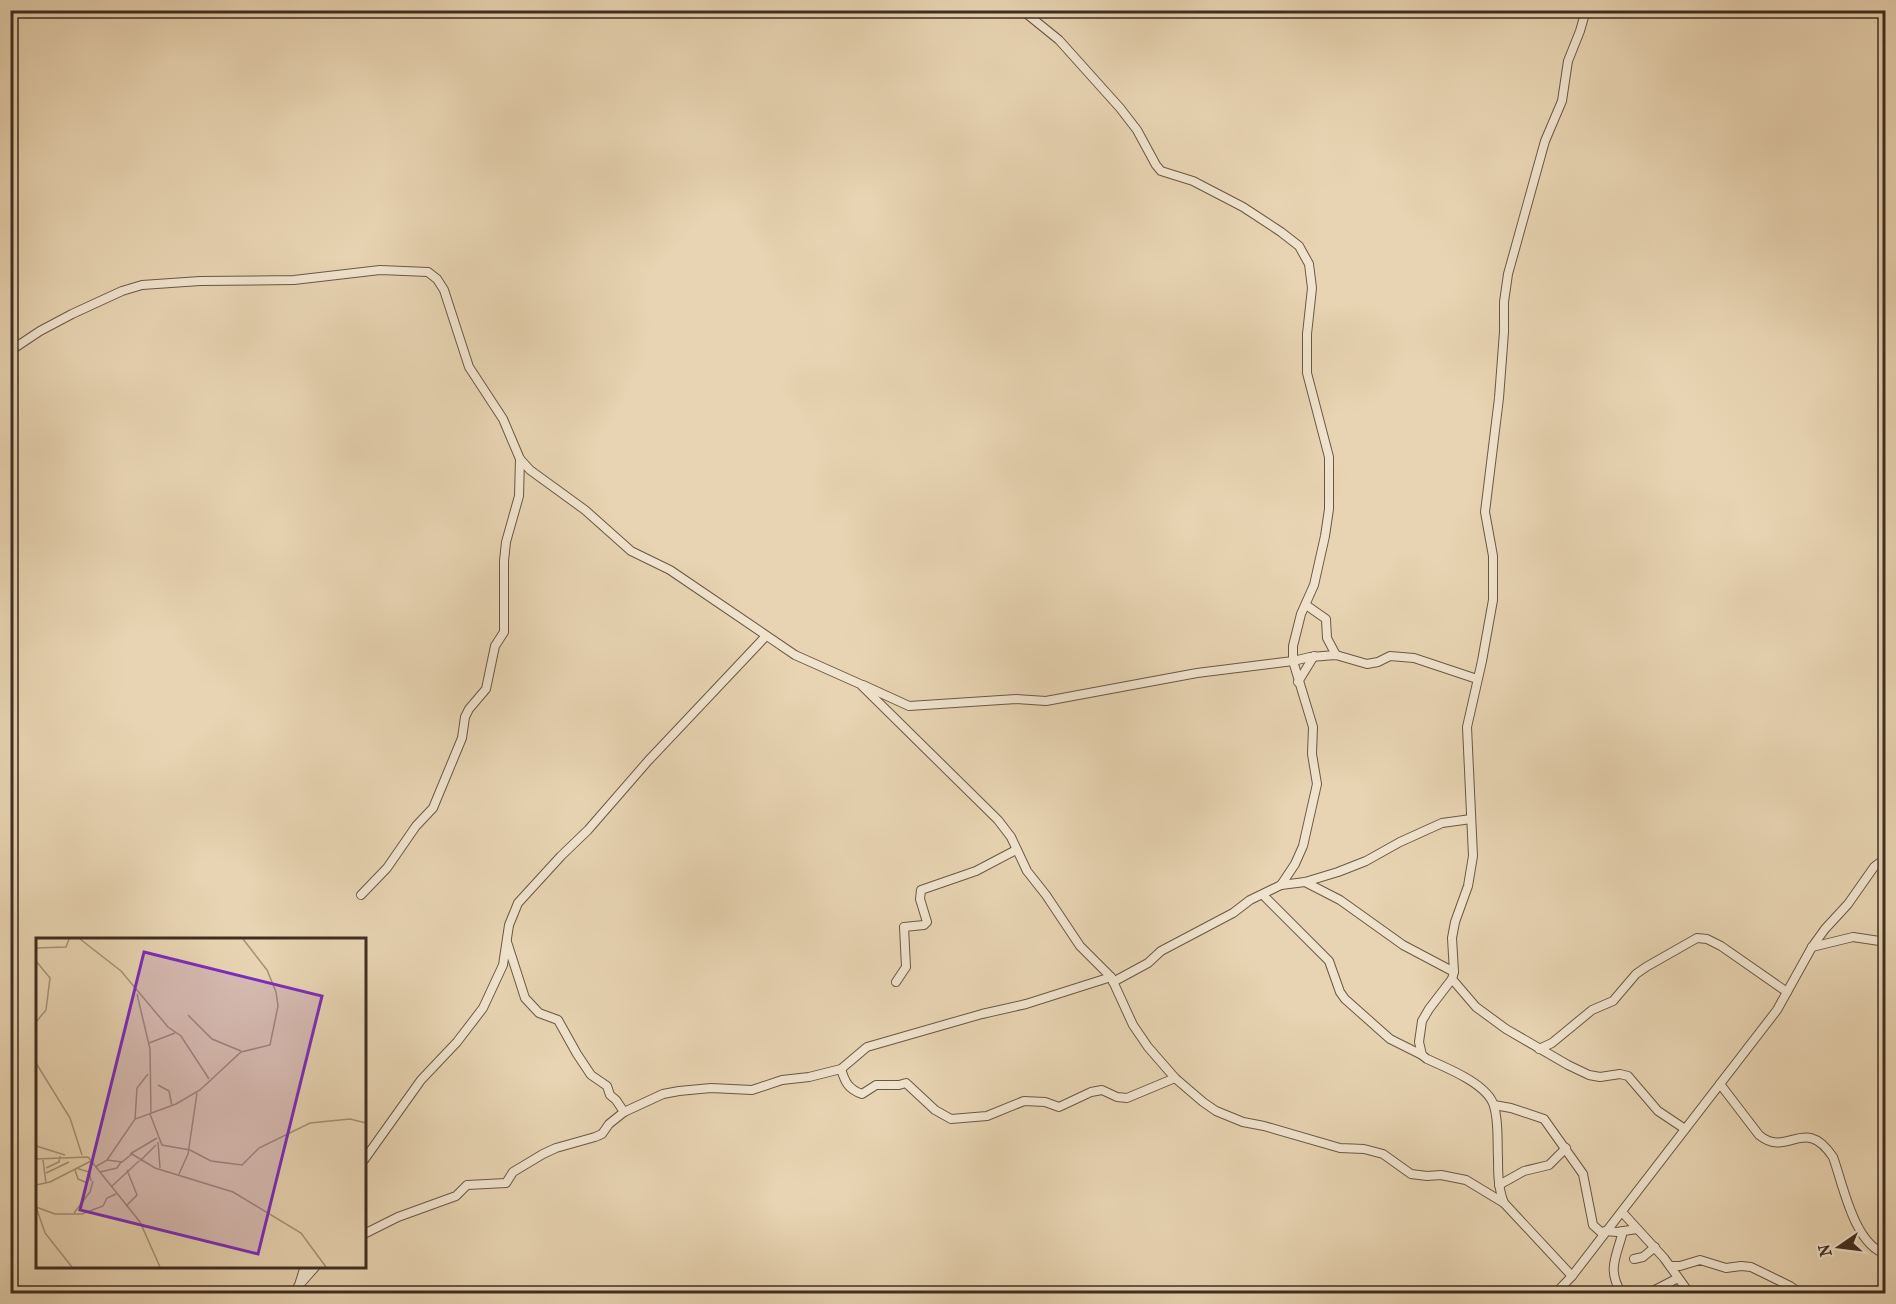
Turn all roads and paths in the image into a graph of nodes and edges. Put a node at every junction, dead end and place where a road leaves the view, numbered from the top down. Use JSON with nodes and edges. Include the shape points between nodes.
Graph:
{"nodes":[{"id":1,"x":1022,"y":10,"type":"edge"},
{"id":2,"x":1586,"y":10,"type":"edge"},
{"id":3,"x":10,"y":351,"type":"edge"},
{"id":4,"x":520,"y":459,"type":"junction"},
{"id":5,"x":1306,"y":605,"type":"junction"},
{"id":6,"x":766,"y":636,"type":"junction"},
{"id":7,"x":1336,"y":655,"type":"junction"},
{"id":8,"x":1314,"y":656,"type":"junction"},
{"id":9,"x":1293,"y":661,"type":"junction"},
{"id":10,"x":1478,"y":679,"type":"junction"},
{"id":11,"x":1298,"y":682,"type":"junction"},
{"id":12,"x":860,"y":684,"type":"junction"},
{"id":13,"x":1471,"y":819,"type":"junction"},
{"id":14,"x":1016,"y":850,"type":"junction"},
{"id":15,"x":1886,"y":858,"type":"edge"},
{"id":16,"x":1305,"y":882,"type":"junction"},
{"id":17,"x":1281,"y":885,"type":"junction"},
{"id":18,"x":361,"y":895,"type":"dead end"},
{"id":19,"x":1263,"y":895,"type":"junction"},
{"id":20,"x":507,"y":940,"type":"junction"},
{"id":21,"x":1886,"y":942,"type":"edge"},
{"id":22,"x":1812,"y":947,"type":"junction"},
{"id":23,"x":1453,"y":976,"type":"junction"},
{"id":24,"x":1112,"y":980,"type":"junction"},
{"id":25,"x":896,"y":982,"type":"dead end"},
{"id":26,"x":1787,"y":992,"type":"junction"},
{"id":27,"x":1539,"y":1049,"type":"junction"},
{"id":28,"x":1422,"y":1055,"type":"junction"},
{"id":29,"x":841,"y":1069,"type":"junction"},
{"id":30,"x":1175,"y":1078,"type":"junction"},
{"id":31,"x":1720,"y":1084,"type":"junction"},
{"id":32,"x":1494,"y":1105,"type":"junction"},
{"id":33,"x":624,"y":1112,"type":"junction"},
{"id":34,"x":1685,"y":1129,"type":"junction"},
{"id":35,"x":1566,"y":1148,"type":"junction"},
{"id":36,"x":366,"y":1157,"type":"edge"},
{"id":37,"x":1499,"y":1185,"type":"junction"},
{"id":38,"x":1504,"y":1203,"type":"junction"},
{"id":39,"x":1622,"y":1212,"type":"junction"},
{"id":40,"x":1637,"y":1229,"type":"junction"},
{"id":41,"x":1623,"y":1232,"type":"junction"},
{"id":42,"x":366,"y":1233,"type":"edge"},
{"id":43,"x":1604,"y":1233,"type":"junction"},
{"id":44,"x":1655,"y":1247,"type":"junction"},
{"id":45,"x":1886,"y":1254,"type":"edge"},
{"id":46,"x":1634,"y":1259,"type":"dead end"},
{"id":47,"x":1670,"y":1266,"type":"junction"},
{"id":48,"x":304,"y":1268,"type":"edge"},
{"id":49,"x":314,"y":1268,"type":"edge"},
{"id":50,"x":1572,"y":1276,"type":"junction"},
{"id":51,"x":1678,"y":1278,"type":"junction"},
{"id":52,"x":299,"y":1285,"type":"junction"},
{"id":53,"x":293,"y":1293,"type":"edge"},
{"id":54,"x":1555,"y":1293,"type":"edge"},
{"id":55,"x":1622,"y":1293,"type":"edge"},
{"id":56,"x":1647,"y":1293,"type":"edge"},
{"id":57,"x":1690,"y":1293,"type":"edge"},
{"id":58,"x":1801,"y":1293,"type":"edge"}],
"edges":[{"from":1,"to":5,"type":"street","via":[[1059,40],[1120,108],[1161,171],[1193,181],[1243,207],[1281,232],[1305,254],[1312,288],[1307,373],[1329,457],[1330,481],[1325,540]]},
{"from":2,"to":10,"type":"street","via":[[1568,61],[1562,101],[1545,141],[1503,302],[1499,398],[1485,512],[1493,556],[1493,600]]},
{"from":3,"to":4,"type":"street","via":[[72,314],[142,285],[294,280],[380,270],[428,272],[444,290],[469,367],[503,419]]},
{"from":4,"to":6,"type":"street","via":[[632,551],[670,570]]},
{"from":4,"to":18,"type":"street","via":[[519,496],[504,561],[505,626],[495,646],[486,689],[465,717],[462,738],[433,808]]},
{"from":5,"to":7,"type":"street","via":[[1326,619],[1327,638]]},
{"from":5,"to":9,"type":"street","via":[[1293,646]]},
{"from":6,"to":12,"type":"street","via":[[795,655]]},
{"from":6,"to":20,"type":"street","via":[[588,830],[530,887],[512,915]]},
{"from":7,"to":8,"type":"street"},
{"from":7,"to":10,"type":"street","via":[[1367,664],[1390,656],[1414,658]]},
{"from":8,"to":9,"type":"street"},
{"from":8,"to":11,"type":"street"},
{"from":9,"to":11,"type":"street"},
{"from":9,"to":12,"type":"street","via":[[1174,676],[1046,701],[1016,699],[909,706]]},
{"from":10,"to":13,"type":"street","via":[[1467,727]]},
{"from":11,"to":17,"type":"street","via":[[1313,727],[1317,784],[1303,846]]},
{"from":12,"to":14,"type":"street","via":[[991,813],[1011,837]]},
{"from":13,"to":16,"type":"street","via":[[1442,823],[1366,861]]},
{"from":13,"to":23,"type":"street","via":[[1473,856],[1452,938]]},
{"from":14,"to":24,"type":"street","via":[[1080,946]]},
{"from":14,"to":25,"type":"street","via":[[976,871],[921,890],[927,922],[904,927],[906,967]]},
{"from":15,"to":22,"type":"street","via":[[1874,867]]},
{"from":16,"to":17,"type":"street"},
{"from":16,"to":23,"type":"street","via":[[1340,900]]},
{"from":17,"to":19,"type":"street"},
{"from":19,"to":24,"type":"street"},
{"from":19,"to":28,"type":"street","via":[[1329,962],[1345,999],[1390,1039]]},
{"from":20,"to":33,"type":"street","via":[[525,998],[539,1013],[558,1020],[591,1075],[605,1084]]},
{"from":20,"to":36,"type":"street","via":[[501,972],[483,1008],[421,1080]]},
{"from":21,"to":22,"type":"street","via":[[1853,937]]},
{"from":22,"to":26,"type":"street"},
{"from":23,"to":27,"type":"street","via":[[1476,1007]]},
{"from":23,"to":28,"type":"street","via":[[1422,1021]]},
{"from":24,"to":29,"type":"street","via":[[867,1047]]},
{"from":24,"to":30,"type":"street","via":[[1133,1025]]},
{"from":26,"to":27,"type":"street","via":[[1721,946],[1697,938],[1646,967],[1613,1001],[1592,1010]]},
{"from":26,"to":31,"type":"street"},
{"from":27,"to":34,"type":"street","via":[[1589,1075],[1625,1075],[1658,1110]]},
{"from":28,"to":32,"type":"street","via":[[1479,1087]]},
{"from":29,"to":30,"type":"street","via":[[848,1087],[855,1091],[862,1094],[876,1085],[906,1083],[951,1119],[987,1116],[1024,1101],[1059,1107],[1102,1090],[1127,1098]]},
{"from":29,"to":33,"type":"street","via":[[752,1090],[679,1090]]},
{"from":30,"to":38,"type":"street","via":[[1203,1102],[1232,1119],[1340,1148],[1383,1154],[1411,1174],[1454,1177]]},
{"from":31,"to":34,"type":"street"},
{"from":31,"to":45,"type":"street","via":[[1766,1140],[1781,1143],[1810,1137],[1828,1150],[1860,1231],[1870,1245]]},
{"from":32,"to":35,"type":"street","via":[[1544,1119]]},
{"from":32,"to":37,"type":"street"},
{"from":33,"to":42,"type":"street","via":[[602,1134],[549,1150],[513,1172],[506,1183],[467,1185],[456,1196]]},
{"from":34,"to":39,"type":"street"},
{"from":35,"to":37,"type":"street","via":[[1549,1165],[1524,1171]]},
{"from":35,"to":43,"type":"street","via":[[1584,1174],[1593,1225]]},
{"from":37,"to":38,"type":"street"},
{"from":38,"to":50,"type":"street"},
{"from":39,"to":40,"type":"street"},
{"from":39,"to":43,"type":"street"},
{"from":40,"to":41,"type":"street"},
{"from":40,"to":44,"type":"street"},
{"from":41,"to":43,"type":"street"},
{"from":41,"to":55,"type":"street","via":[[1613,1266]]},
{"from":43,"to":50,"type":"street"},
{"from":44,"to":46,"type":"street"},
{"from":44,"to":47,"type":"street"},
{"from":47,"to":51,"type":"street"},
{"from":47,"to":58,"type":"street","via":[[1700,1260],[1726,1268],[1751,1267]]},
{"from":48,"to":52,"type":"street"},
{"from":49,"to":52,"type":"street"},
{"from":50,"to":54,"type":"street"},
{"from":51,"to":56,"type":"street"},
{"from":51,"to":57,"type":"street"},
{"from":52,"to":53,"type":"street"}]}
